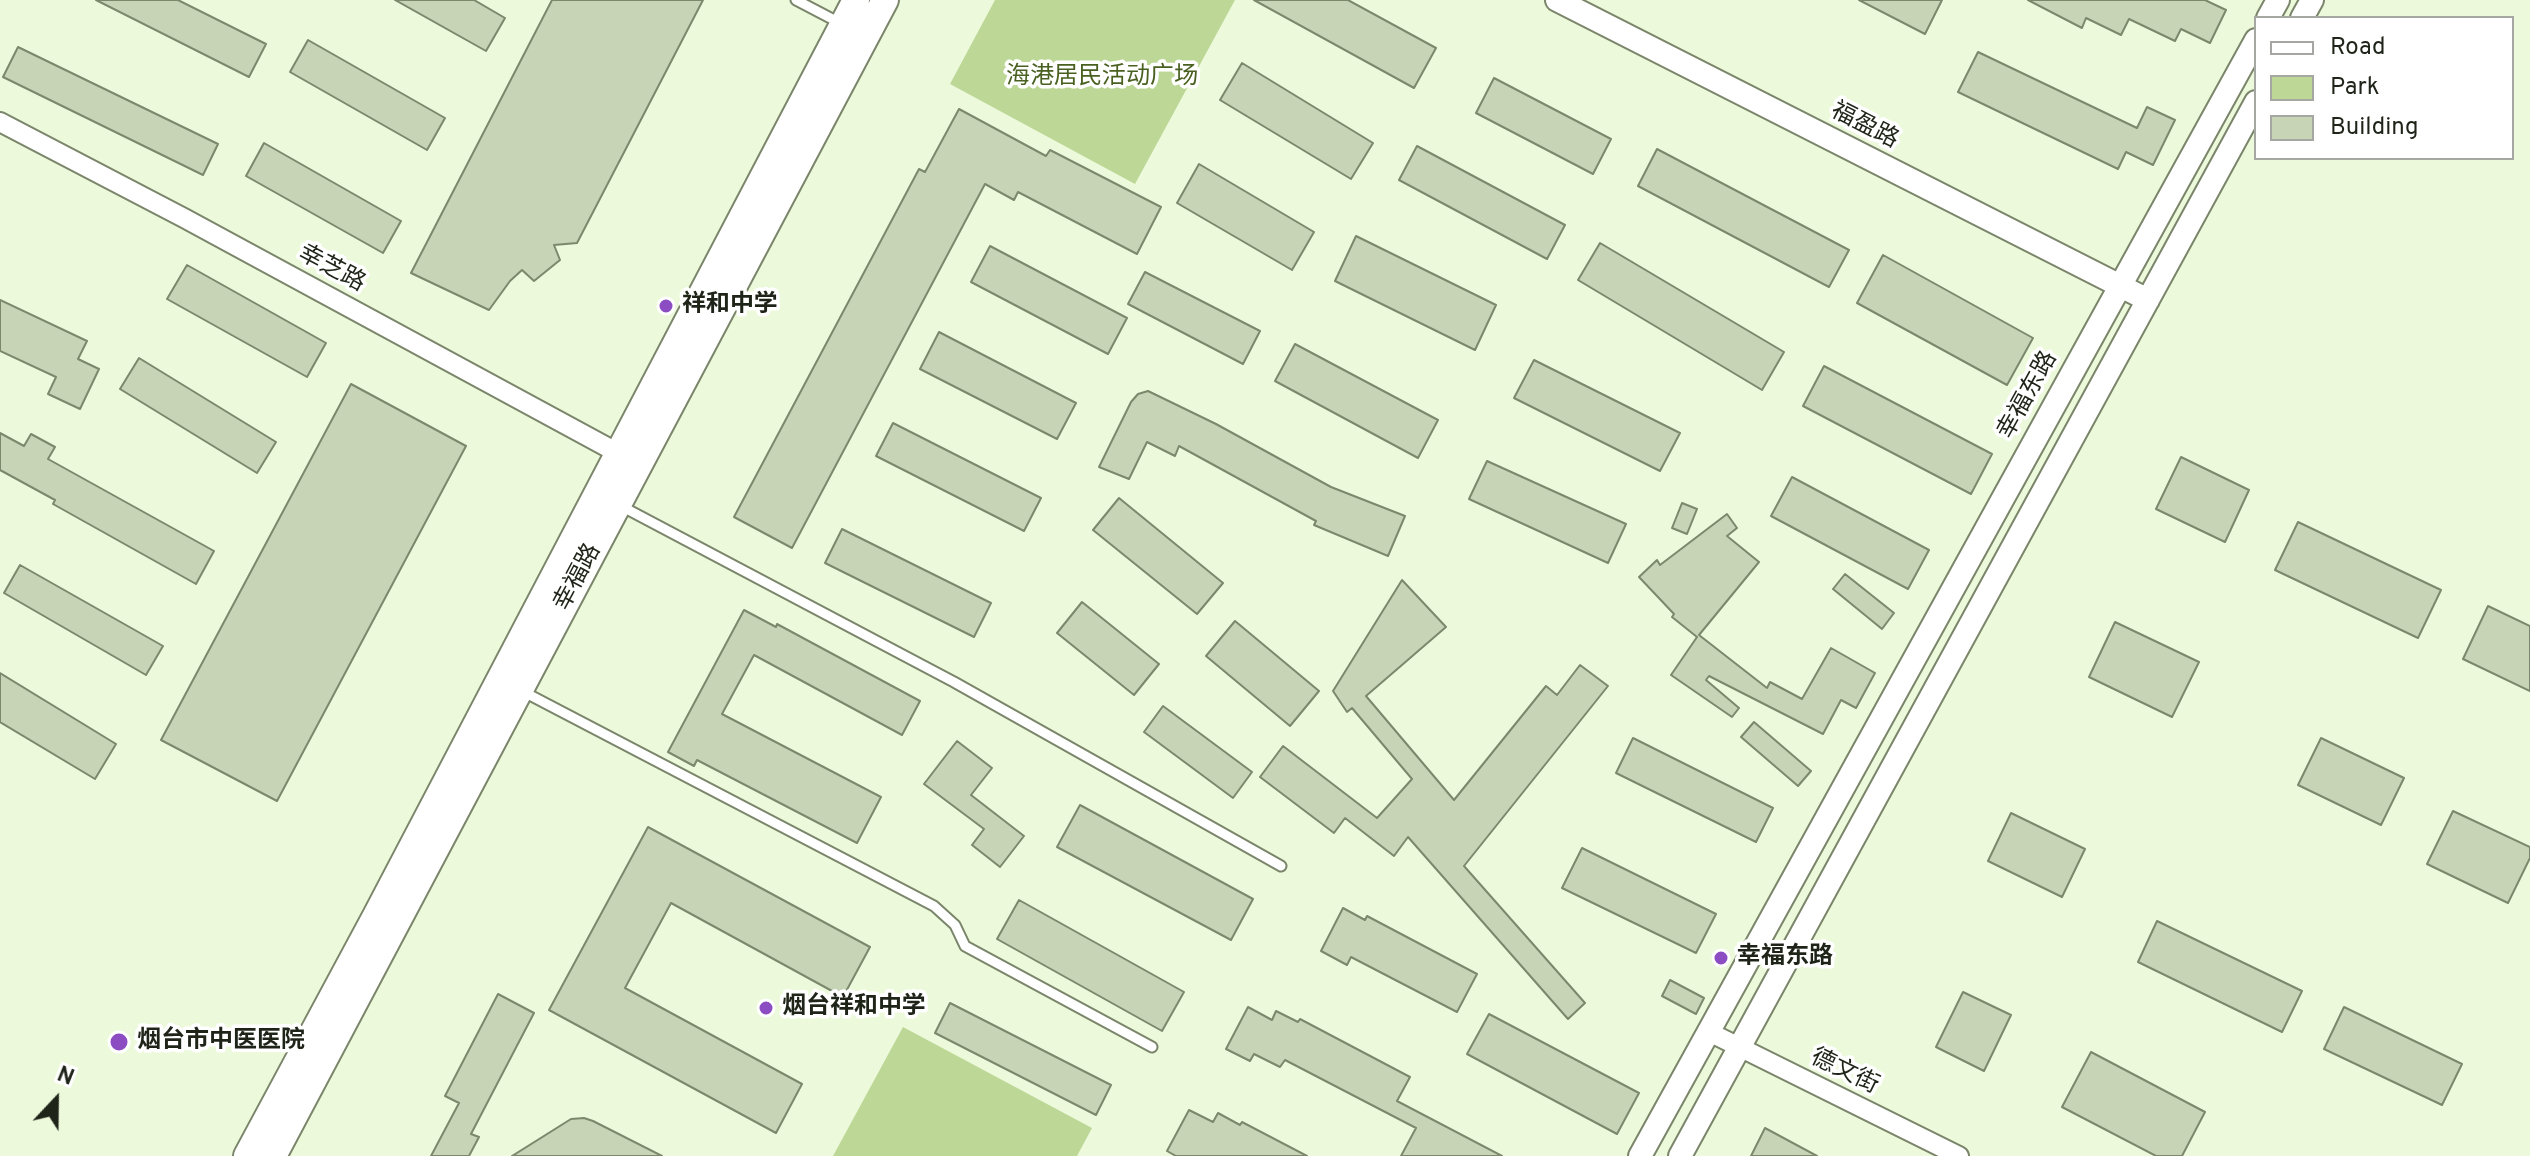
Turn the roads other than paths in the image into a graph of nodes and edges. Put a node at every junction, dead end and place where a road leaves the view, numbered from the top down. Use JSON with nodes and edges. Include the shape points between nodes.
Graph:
{"nodes":[{"id":1,"x":796,"y":0,"type":"edge"},
{"id":2,"x":856,"y":0,"type":"edge"},
{"id":3,"x":885,"y":0,"type":"edge"},
{"id":4,"x":1557,"y":0,"type":"edge"},
{"id":5,"x":843,"y":24,"type":"junction"},
{"id":6,"x":2254,"y":44,"type":"edge"},
{"id":7,"x":2254,"y":106,"type":"edge"},
{"id":8,"x":0,"y":122,"type":"edge"},
{"id":9,"x":2119,"y":286,"type":"junction"},
{"id":10,"x":2148,"y":300,"type":"junction"},
{"id":11,"x":628,"y":458,"type":"junction"},
{"id":12,"x":617,"y":504,"type":"junction"},
{"id":13,"x":520,"y":690,"type":"junction"},
{"id":14,"x":1281,"y":866,"type":"dead end"},
{"id":15,"x":1709,"y":1032,"type":"junction"},
{"id":16,"x":1152,"y":1047,"type":"dead end"},
{"id":17,"x":1739,"y":1048,"type":"junction"},
{"id":18,"x":247,"y":1156,"type":"edge"},
{"id":19,"x":273,"y":1156,"type":"edge"},
{"id":20,"x":1640,"y":1156,"type":"edge"},
{"id":21,"x":1680,"y":1156,"type":"edge"},
{"id":22,"x":1959,"y":1156,"type":"edge"}],
"edges":[{"from":1,"to":5,"type":"lane"},
{"from":2,"to":5,"type":"main road","name":"幸福路"},
{"from":3,"to":11,"type":"main road","name":"幸福路"},
{"from":4,"to":9,"type":"street","name":"福盈路"},
{"from":5,"to":11,"type":"main road","name":"幸福路"},
{"from":6,"to":9,"type":"street","name":"幸福东路"},
{"from":7,"to":10,"type":"street"},
{"from":8,"to":11,"type":"street","name":"幸芝路"},
{"from":9,"to":10,"type":"street","name":"福盈路"},
{"from":9,"to":15,"type":"street","name":"幸福东路"},
{"from":10,"to":17,"type":"street"},
{"from":11,"to":12,"type":"main road","name":"幸福路"},
{"from":11,"to":18,"type":"main road","name":"幸福路"},
{"from":12,"to":13,"type":"main road","name":"幸福路"},
{"from":12,"to":14,"type":"lane","via":[[954,682]]},
{"from":13,"to":16,"type":"lane","via":[[934,906],[955,925],[965,946]]},
{"from":13,"to":19,"type":"main road","name":"幸福路"},
{"from":15,"to":17,"type":"street","name":"德文街"},
{"from":15,"to":20,"type":"street","name":"幸福东路"},
{"from":17,"to":21,"type":"street"},
{"from":17,"to":22,"type":"street","name":"德文街"}]}
